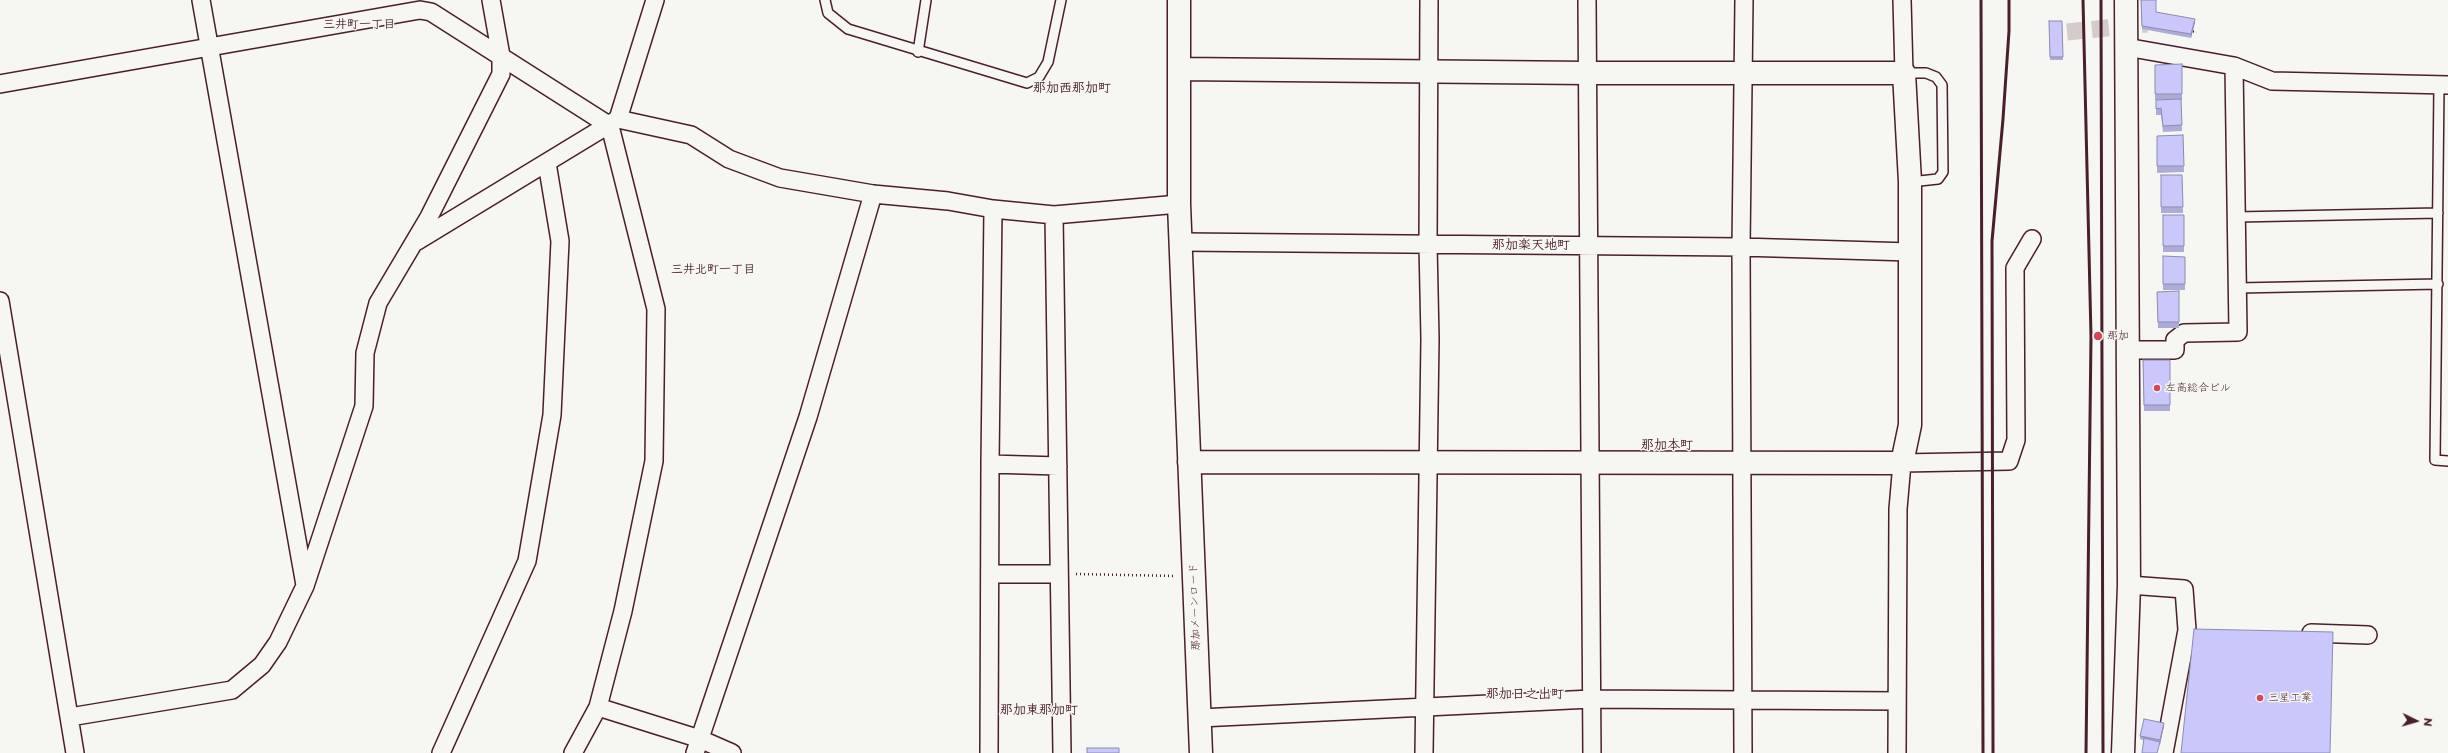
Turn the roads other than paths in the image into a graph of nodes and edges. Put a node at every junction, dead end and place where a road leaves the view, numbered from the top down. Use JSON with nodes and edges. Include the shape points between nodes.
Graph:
{"nodes":[{"id":1,"x":201,"y":0,"type":"edge"},
{"id":2,"x":491,"y":0,"type":"edge"},
{"id":3,"x":655,"y":0,"type":"edge"},
{"id":4,"x":825,"y":0,"type":"edge"},
{"id":5,"x":926,"y":0,"type":"edge"},
{"id":6,"x":1061,"y":0,"type":"edge"},
{"id":7,"x":1179,"y":0,"type":"edge"},
{"id":8,"x":1429,"y":0,"type":"edge"},
{"id":9,"x":1586,"y":0,"type":"edge"},
{"id":10,"x":1744,"y":0,"type":"edge"},
{"id":11,"x":1902,"y":0,"type":"edge"},
{"id":12,"x":2126,"y":0,"type":"edge"},
{"id":13,"x":2126,"y":47,"type":"junction"},
{"id":14,"x":209,"y":48,"type":"junction"},
{"id":15,"x":918,"y":52,"type":"junction"},
{"id":16,"x":500,"y":56,"type":"junction"},
{"id":17,"x":2234,"y":66,"type":"junction"},
{"id":18,"x":1180,"y":69,"type":"junction"},
{"id":19,"x":1430,"y":72,"type":"junction"},
{"id":20,"x":1587,"y":73,"type":"junction"},
{"id":21,"x":1904,"y":73,"type":"junction"},
{"id":22,"x":1743,"y":74,"type":"junction"},
{"id":23,"x":0,"y":84,"type":"edge"},
{"id":24,"x":2443,"y":85,"type":"edge"},
{"id":25,"x":614,"y":123,"type":"junction"},
{"id":26,"x":547,"y":163,"type":"junction"},
{"id":27,"x":1910,"y":182,"type":"junction"},
{"id":28,"x":874,"y":194,"type":"junction"},
{"id":29,"x":1179,"y":204,"type":"junction"},
{"id":30,"x":993,"y":210,"type":"junction"},
{"id":31,"x":2438,"y":213,"type":"junction"},
{"id":32,"x":1054,"y":215,"type":"junction"},
{"id":33,"x":2236,"y":217,"type":"junction"},
{"id":34,"x":2032,"y":239,"type":"dead end"},
{"id":35,"x":1181,"y":242,"type":"junction"},
{"id":36,"x":1428,"y":244,"type":"junction"},
{"id":37,"x":411,"y":245,"type":"junction"},
{"id":38,"x":1588,"y":247,"type":"junction"},
{"id":39,"x":1741,"y":247,"type":"junction"},
{"id":40,"x":1910,"y":252,"type":"junction"},
{"id":41,"x":2438,"y":284,"type":"junction"},
{"id":42,"x":2238,"y":288,"type":"junction"},
{"id":43,"x":0,"y":301,"type":"edge"},
{"id":44,"x":2128,"y":350,"type":"junction"},
{"id":45,"x":2448,"y":461,"type":"edge"},
{"id":46,"x":1189,"y":462,"type":"junction"},
{"id":47,"x":1427,"y":462,"type":"junction"},
{"id":48,"x":1590,"y":462,"type":"junction"},
{"id":49,"x":1741,"y":463,"type":"junction"},
{"id":50,"x":1902,"y":463,"type":"junction"},
{"id":51,"x":990,"y":464,"type":"junction"},
{"id":52,"x":1058,"y":466,"type":"junction"},
{"id":53,"x":990,"y":574,"type":"junction"},
{"id":54,"x":1059,"y":574,"type":"junction"},
{"id":55,"x":2129,"y":585,"type":"junction"},
{"id":56,"x":306,"y":586,"type":"junction"},
{"id":57,"x":2297,"y":633,"type":"edge"},
{"id":58,"x":2368,"y":635,"type":"dead end"},
{"id":59,"x":1742,"y":698,"type":"junction"},
{"id":60,"x":1591,"y":699,"type":"junction"},
{"id":61,"x":1897,"y":701,"type":"junction"},
{"id":62,"x":598,"y":707,"type":"junction"},
{"id":63,"x":1424,"y":707,"type":"junction"},
{"id":64,"x":70,"y":717,"type":"junction"},
{"id":65,"x":1200,"y":718,"type":"junction"},
{"id":66,"x":697,"y":746,"type":"edge"},
{"id":67,"x":75,"y":753,"type":"edge"},
{"id":68,"x":441,"y":753,"type":"edge"},
{"id":69,"x":573,"y":753,"type":"edge"},
{"id":70,"x":732,"y":753,"type":"edge"},
{"id":71,"x":989,"y":753,"type":"edge"},
{"id":72,"x":1062,"y":753,"type":"edge"},
{"id":73,"x":1201,"y":753,"type":"edge"},
{"id":74,"x":1424,"y":753,"type":"edge"},
{"id":75,"x":1592,"y":753,"type":"edge"},
{"id":76,"x":1743,"y":753,"type":"edge"},
{"id":77,"x":1897,"y":753,"type":"edge"},
{"id":78,"x":2123,"y":753,"type":"edge"},
{"id":79,"x":2164,"y":753,"type":"edge"}],
"edges":[{"from":1,"to":14,"type":"street"},
{"from":2,"to":16,"type":"street"},
{"from":3,"to":25,"type":"street"},
{"from":4,"to":15,"type":"lane","via":[[828,13],[848,29]]},
{"from":5,"to":15,"type":"lane"},
{"from":6,"to":15,"type":"lane","via":[[1048,62],[1039,77],[1027,83]]},
{"from":7,"to":18,"type":"street","name":"那加メーンロード"},
{"from":8,"to":19,"type":"street"},
{"from":9,"to":20,"type":"street"},
{"from":10,"to":22,"type":"street"},
{"from":11,"to":21,"type":"street"},
{"from":12,"to":13,"type":"street"},
{"from":13,"to":17,"type":"street"},
{"from":13,"to":44,"type":"street"},
{"from":14,"to":16,"type":"street","via":[[420,10],[431,12]]},
{"from":14,"to":23,"type":"street"},
{"from":14,"to":56,"type":"street"},
{"from":16,"to":25,"type":"street"},
{"from":16,"to":37,"type":"street","via":[[500,74],[429,217]]},
{"from":17,"to":24,"type":"street","via":[[2272,81]]},
{"from":17,"to":33,"type":"street"},
{"from":18,"to":19,"type":"street"},
{"from":18,"to":29,"type":"street","name":"那加メーンロード"},
{"from":19,"to":20,"type":"street"},
{"from":19,"to":36,"type":"street"},
{"from":20,"to":22,"type":"street"},
{"from":20,"to":38,"type":"street"},
{"from":21,"to":22,"type":"street"},
{"from":21,"to":27,"type":"street"},
{"from":21,"to":27,"type":"lane","via":[[1926,73],[1936,77],[1942,85],[1943,172],[1938,179]]},
{"from":22,"to":39,"type":"street"},
{"from":24,"to":31,"type":"lane"},
{"from":25,"to":26,"type":"street"},
{"from":25,"to":28,"type":"street","via":[[690,135],[729,160],[780,178]]},
{"from":25,"to":62,"type":"street","via":[[656,309],[654,462],[623,611]]},
{"from":26,"to":37,"type":"street"},
{"from":26,"to":68,"type":"street","via":[[560,240],[552,415],[528,561]]},
{"from":27,"to":40,"type":"street"},
{"from":28,"to":30,"type":"street","via":[[948,200]]},
{"from":28,"to":66,"type":"street","via":[[808,416]]},
{"from":29,"to":32,"type":"street"},
{"from":29,"to":35,"type":"street","name":"那加メーンロード"},
{"from":30,"to":32,"type":"street"},
{"from":30,"to":51,"type":"street"},
{"from":31,"to":33,"type":"lane"},
{"from":31,"to":41,"type":"lane"},
{"from":32,"to":52,"type":"street"},
{"from":33,"to":42,"type":"street"},
{"from":34,"to":50,"type":"street","via":[[2015,268],[2016,440],[2009,461]]},
{"from":35,"to":36,"type":"street"},
{"from":35,"to":46,"type":"street","name":"那加メーンロード"},
{"from":36,"to":38,"type":"street"},
{"from":36,"to":47,"type":"street","via":[[1430,339]]},
{"from":37,"to":56,"type":"street","via":[[378,303],[365,353],[364,406]]},
{"from":38,"to":39,"type":"street"},
{"from":38,"to":48,"type":"street"},
{"from":39,"to":40,"type":"street"},
{"from":39,"to":49,"type":"street"},
{"from":40,"to":50,"type":"street","via":[[1910,425]]},
{"from":41,"to":42,"type":"lane"},
{"from":41,"to":45,"type":"lane","via":[[2435,460]]},
{"from":42,"to":44,"type":"street","via":[[2238,332],[2184,332],[2175,340],[2175,350]]},
{"from":43,"to":64,"type":"street"},
{"from":44,"to":55,"type":"street"},
{"from":46,"to":47,"type":"street"},
{"from":46,"to":65,"type":"street","name":"那加メーンロード"},
{"from":47,"to":48,"type":"street"},
{"from":47,"to":63,"type":"street"},
{"from":48,"to":49,"type":"street"},
{"from":48,"to":60,"type":"street"},
{"from":49,"to":50,"type":"street"},
{"from":49,"to":59,"type":"street"},
{"from":50,"to":61,"type":"street","via":[[1898,509]]},
{"from":51,"to":52,"type":"street"},
{"from":51,"to":53,"type":"street"},
{"from":52,"to":54,"type":"street"},
{"from":53,"to":54,"type":"street"},
{"from":53,"to":71,"type":"street"},
{"from":54,"to":72,"type":"street"},
{"from":55,"to":78,"type":"street"},
{"from":55,"to":79,"type":"street","via":[[2184,589],[2195,630]]},
{"from":56,"to":64,"type":"street","via":[[278,642],[262,665],[232,690]]},
{"from":57,"to":58,"type":"street"},
{"from":59,"to":60,"type":"street"},
{"from":59,"to":61,"type":"street"},
{"from":59,"to":76,"type":"street"},
{"from":60,"to":63,"type":"street"},
{"from":60,"to":75,"type":"street"},
{"from":61,"to":77,"type":"street"},
{"from":62,"to":66,"type":"street"},
{"from":62,"to":69,"type":"street"},
{"from":63,"to":65,"type":"street"},
{"from":63,"to":74,"type":"street"},
{"from":64,"to":67,"type":"street"},
{"from":65,"to":73,"type":"street","name":"那加メーンロード"},
{"from":66,"to":70,"type":"street"}]}
